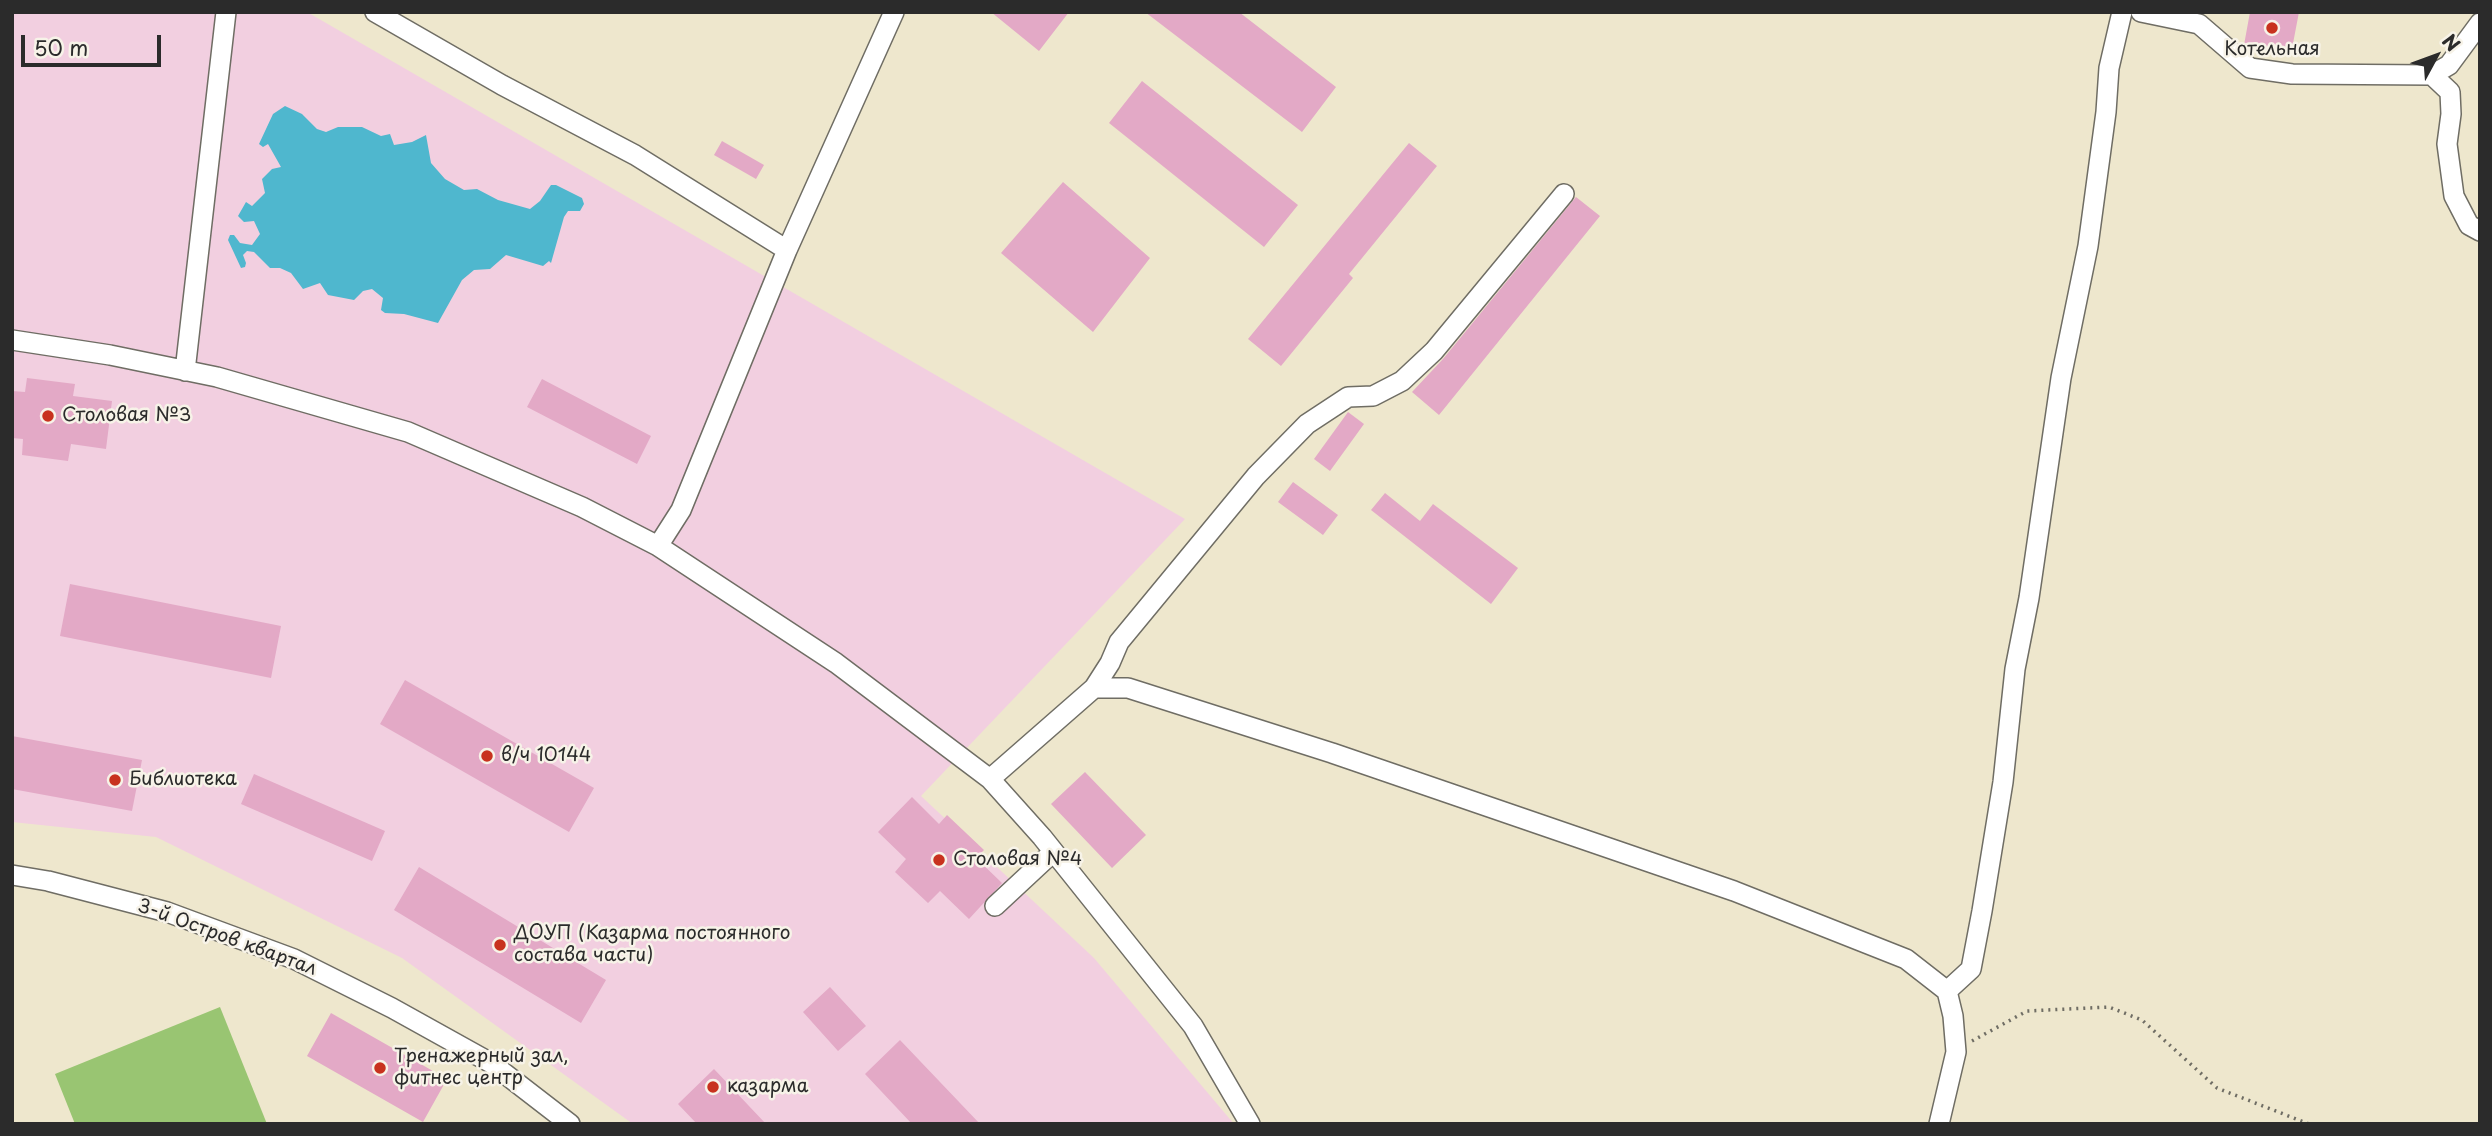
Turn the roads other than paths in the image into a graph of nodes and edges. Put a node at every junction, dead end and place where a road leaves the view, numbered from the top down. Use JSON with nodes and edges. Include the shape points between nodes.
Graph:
{"nodes":[{"id":1,"x":226,"y":12,"type":"edge"},
{"id":2,"x":375,"y":12,"type":"edge"},
{"id":3,"x":894,"y":12,"type":"edge"},
{"id":4,"x":2122,"y":12,"type":"edge"},
{"id":5,"x":2141,"y":12,"type":"edge"},
{"id":6,"x":2480,"y":23,"type":"edge"},
{"id":7,"x":2432,"y":75,"type":"junction"},
{"id":8,"x":1564,"y":194,"type":"dead end"},
{"id":9,"x":2480,"y":231,"type":"edge"},
{"id":10,"x":787,"y":250,"type":"junction"},
{"id":11,"x":12,"y":340,"type":"edge"},
{"id":12,"x":185,"y":371,"type":"junction"},
{"id":13,"x":659,"y":546,"type":"junction"},
{"id":14,"x":1094,"y":688,"type":"junction"},
{"id":15,"x":990,"y":779,"type":"junction"},
{"id":16,"x":1052,"y":853,"type":"junction"},
{"id":17,"x":12,"y":875,"type":"edge"},
{"id":18,"x":995,"y":906,"type":"dead end"},
{"id":19,"x":1947,"y":991,"type":"junction"},
{"id":20,"x":570,"y":1124,"type":"edge"},
{"id":21,"x":1250,"y":1124,"type":"edge"},
{"id":22,"x":1939,"y":1124,"type":"edge"}],
"edges":[{"from":1,"to":12,"type":"street"},
{"from":2,"to":10,"type":"street","via":[[635,155]]},
{"from":3,"to":10,"type":"street"},
{"from":4,"to":19,"type":"street","via":[[2109,68],[2088,246],[2061,378],[2015,669],[1982,911],[1971,969]]},
{"from":5,"to":7,"type":"street","via":[[2199,24],[2249,68],[2292,74]]},
{"from":6,"to":7,"type":"street","via":[[2449,65]]},
{"from":7,"to":9,"type":"street","via":[[2450,92],[2447,144],[2454,196],[2469,225]]},
{"from":8,"to":14,"type":"street","via":[[1434,351],[1402,381],[1373,396],[1348,397],[1307,424],[1256,476],[1119,642]]},
{"from":10,"to":13,"type":"street","via":[[681,510]]},
{"from":11,"to":12,"type":"street"},
{"from":12,"to":13,"type":"street","via":[[408,432],[582,507]]},
{"from":13,"to":15,"type":"street","via":[[844,668]]},
{"from":14,"to":15,"type":"street"},
{"from":14,"to":19,"type":"street","via":[[1128,688],[1722,887],[1906,959]]},
{"from":15,"to":16,"type":"street"},
{"from":16,"to":18,"type":"street"},
{"from":16,"to":21,"type":"street","via":[[1193,1026]]},
{"from":17,"to":20,"type":"street","name":"3-й Остров квартал","via":[[167,912],[294,959],[491,1063]]},
{"from":19,"to":22,"type":"street","via":[[1956,1052]]}]}
